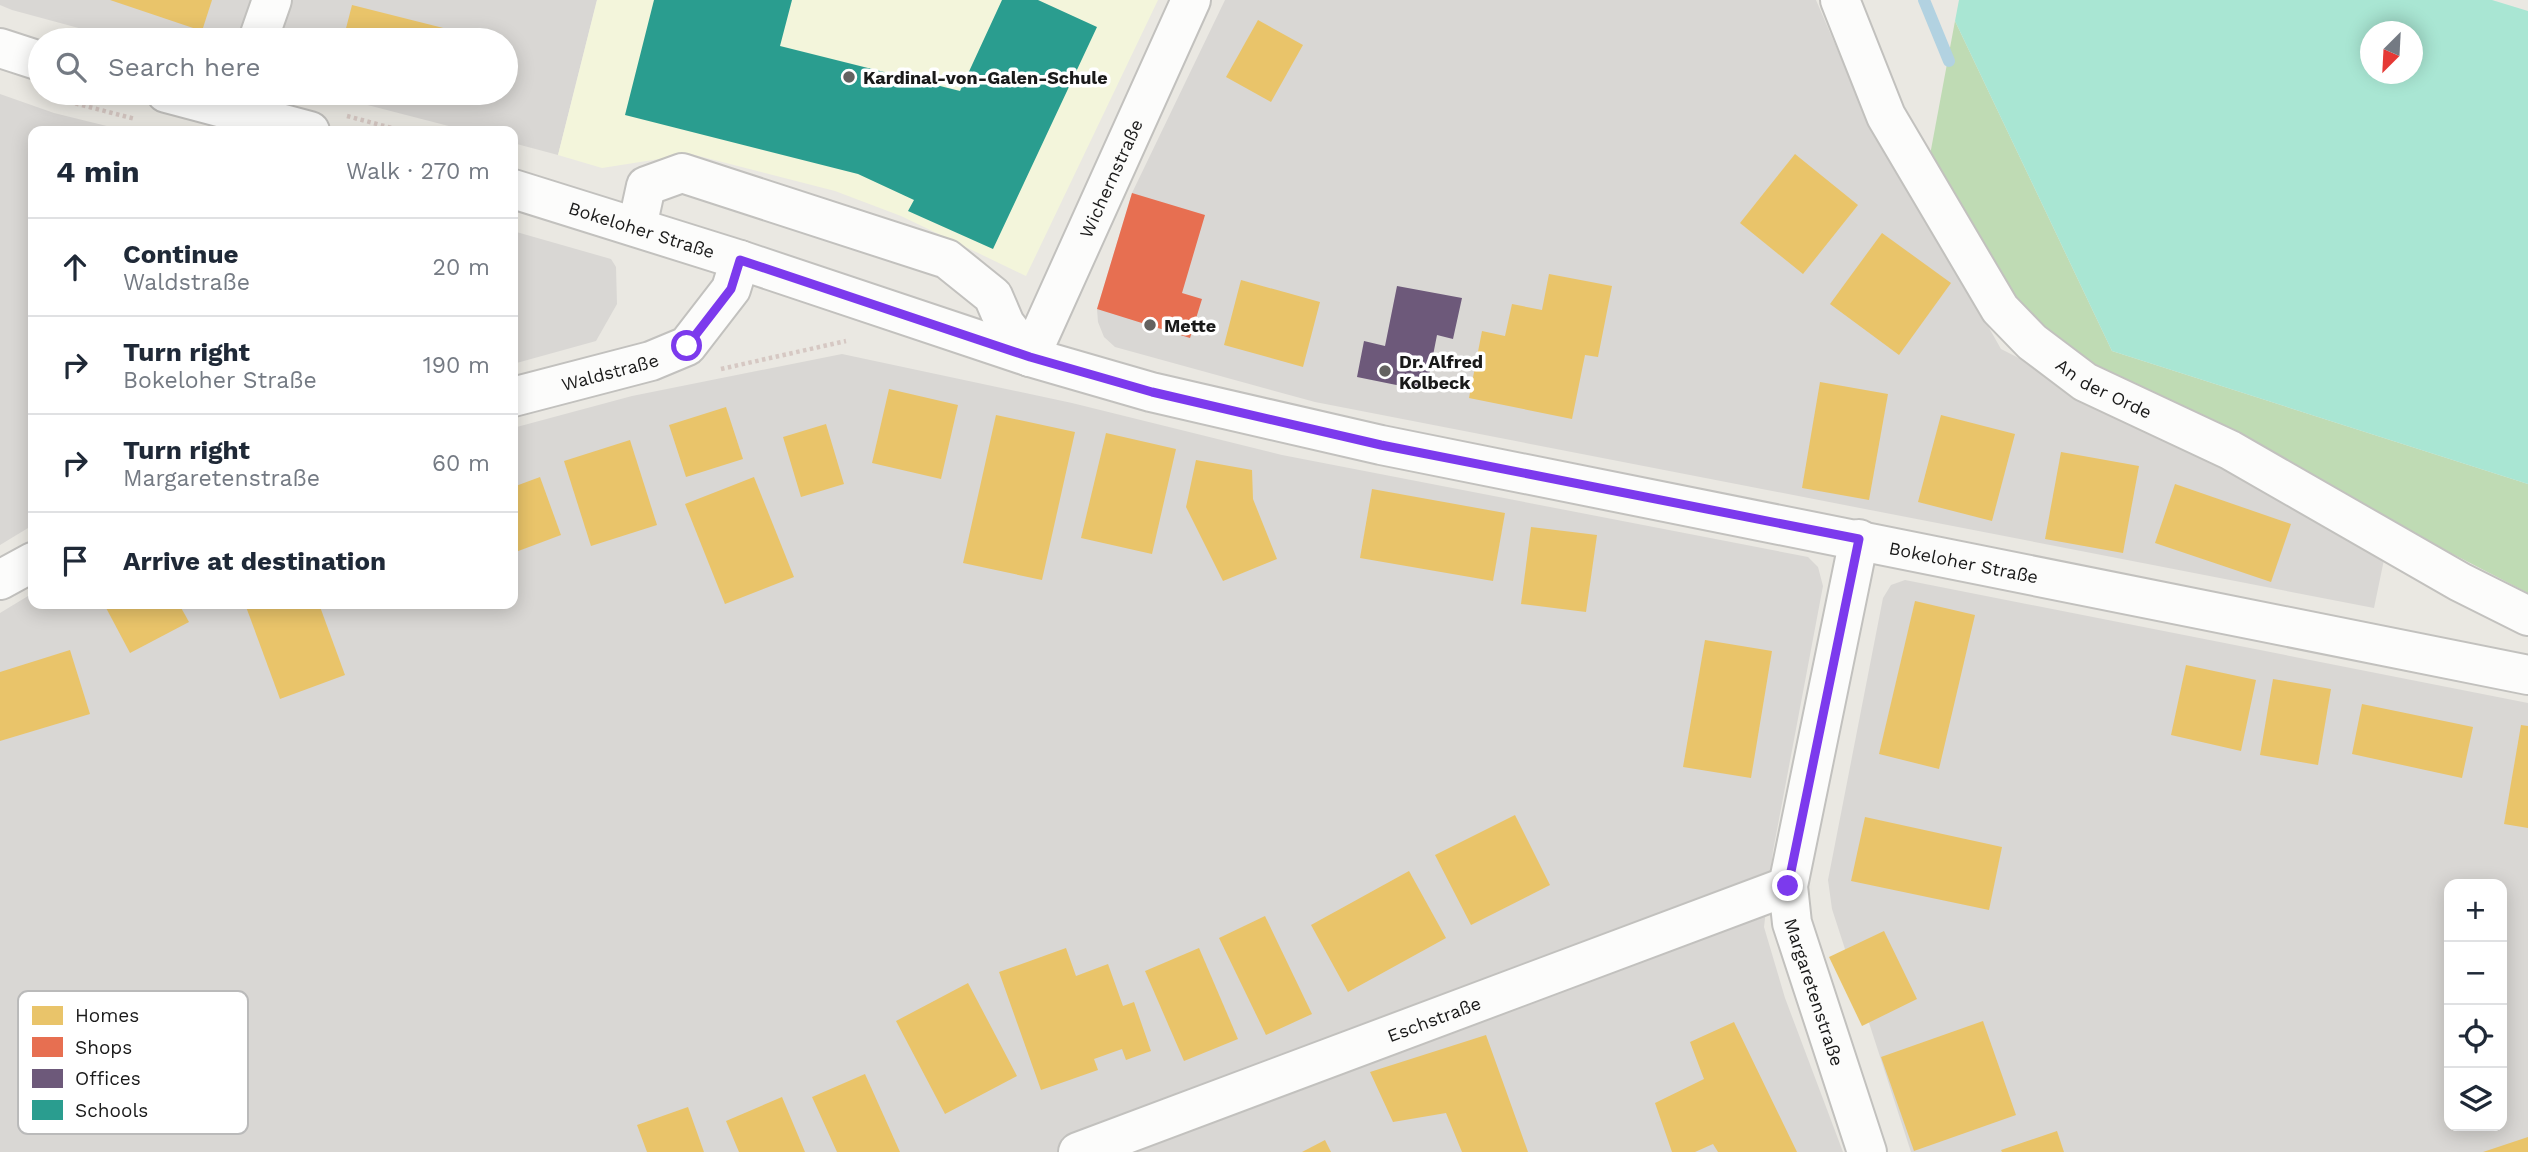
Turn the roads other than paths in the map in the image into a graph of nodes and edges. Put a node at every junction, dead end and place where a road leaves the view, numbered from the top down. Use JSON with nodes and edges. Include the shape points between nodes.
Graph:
{"nodes":[{"id":1,"x":272,"y":0,"type":"edge"},
{"id":2,"x":1191,"y":0,"type":"edge"},
{"id":3,"x":1840,"y":0,"type":"edge"},
{"id":4,"x":262,"y":28,"type":"edge"},
{"id":5,"x":0,"y":48,"type":"edge"},
{"id":6,"x":28,"y":57,"type":"edge"},
{"id":7,"x":189,"y":105,"type":"edge"},
{"id":8,"x":246,"y":105,"type":"edge"},
{"id":9,"x":155,"y":107,"type":"edge"},
{"id":10,"x":298,"y":126,"type":"edge"},
{"id":11,"x":518,"y":191,"type":"edge"},
{"id":12,"x":637,"y":227,"type":"junction"},
{"id":13,"x":740,"y":260,"type":"junction"},
{"id":14,"x":1030,"y":357,"type":"junction"},
{"id":15,"x":518,"y":396,"type":"edge"},
{"id":16,"x":1859,"y":539,"type":"junction"},
{"id":17,"x":28,"y":565,"type":"edge"},
{"id":18,"x":0,"y":580,"type":"edge"},
{"id":19,"x":2528,"y":616,"type":"edge"},
{"id":20,"x":2528,"y":675,"type":"edge"},
{"id":21,"x":1788,"y":886,"type":"junction"},
{"id":22,"x":1078,"y":1152,"type":"edge"},
{"id":23,"x":1867,"y":1152,"type":"edge"}],
"edges":[{"from":1,"to":4,"type":"street"},
{"from":2,"to":14,"type":"street","name":"Wichernstraße"},
{"from":3,"to":19,"type":"street","name":"An der Orde","via":[[1886,116],[2000,309],[2032,342],[2085,382],[2230,450],[2449,576]]},
{"from":5,"to":6,"type":"street"},
{"from":7,"to":9,"type":"street"},
{"from":8,"to":10,"type":"street"},
{"from":11,"to":12,"type":"street","name":"Bokeloher Straße"},
{"from":12,"to":13,"type":"street","name":"Bokeloher Straße"},
{"from":12,"to":14,"type":"street","via":[[646,186],[682,173],[947,259],[993,296],[1005,324]]},
{"from":13,"to":14,"type":"street","name":"Bokeloher Straße"},
{"from":13,"to":15,"type":"street","name":"Waldstraße","via":[[731,289],[687,346],[651,362]]},
{"from":14,"to":16,"type":"street","name":"Bokeloher Straße","via":[[1152,392],[1381,445]]},
{"from":16,"to":20,"type":"street","name":"Bokeloher Straße"},
{"from":16,"to":21,"type":"street","name":"Margaretenstraße"},
{"from":17,"to":18,"type":"street"},
{"from":21,"to":22,"type":"street","name":"Eschstraße"},
{"from":21,"to":23,"type":"street","name":"Margaretenstraße","via":[[1792,923]]}]}
